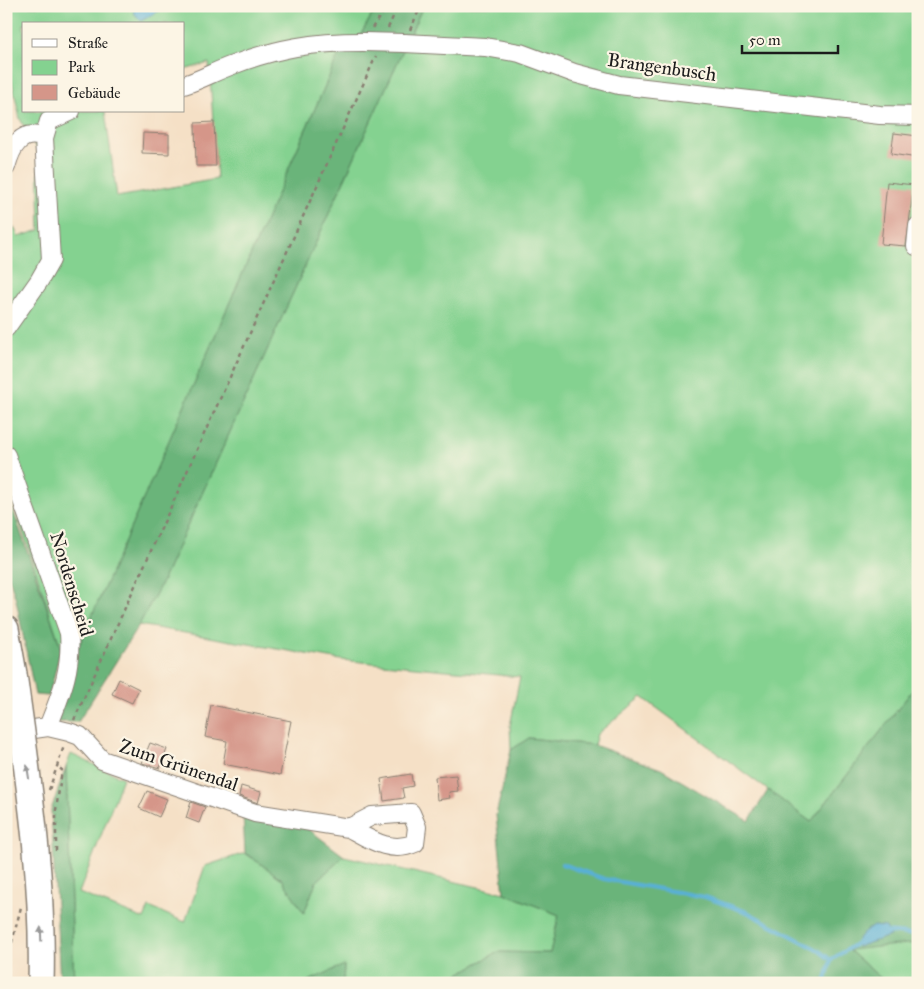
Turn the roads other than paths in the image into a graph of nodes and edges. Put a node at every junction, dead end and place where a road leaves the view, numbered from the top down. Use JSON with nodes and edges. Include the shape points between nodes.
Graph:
{"nodes":[{"id":1,"x":185,"y":85,"type":"edge"},
{"id":2,"x":70,"y":112,"type":"edge"},
{"id":3,"x":918,"y":116,"type":"edge"},
{"id":4,"x":47,"y":129,"type":"junction"},
{"id":5,"x":6,"y":167,"type":"edge"},
{"id":6,"x":918,"y":226,"type":"edge"},
{"id":7,"x":916,"y":246,"type":"dead end"},
{"id":8,"x":6,"y":328,"type":"edge"},
{"id":9,"x":6,"y":455,"type":"edge"},
{"id":10,"x":6,"y":629,"type":"edge"},
{"id":11,"x":48,"y":727,"type":"junction"},
{"id":12,"x":6,"y":729,"type":"edge"},
{"id":13,"x":349,"y":828,"type":"dead end"},
{"id":14,"x":41,"y":983,"type":"edge"}],
"edges":[{"from":1,"to":3,"type":"street","name":"Brangenbusch","bridge":true,"via":[[230,66],[320,42],[404,43],[485,47],[520,53],[619,85],[880,115]]},
{"from":2,"to":4,"type":"street"},
{"from":4,"to":5,"type":"street","via":[[22,137],[11,150]]},
{"from":4,"to":8,"type":"street","via":[[50,260]]},
{"from":6,"to":7,"type":"street"},
{"from":9,"to":11,"type":"street","name":"Nordenscheid","via":[[69,633],[71,655],[68,676]]},
{"from":14,"to":10,"type":"highway","one_way":true,"bridge":true,"via":[[39,879],[32,794]]},
{"from":11,"to":12,"type":"street","name":"Zum Grünendal","via":[[13,732]]},
{"from":11,"to":13,"type":"street","name":"Zum Grünendal","via":[[80,736],[102,760],[191,793],[255,814]]}]}
